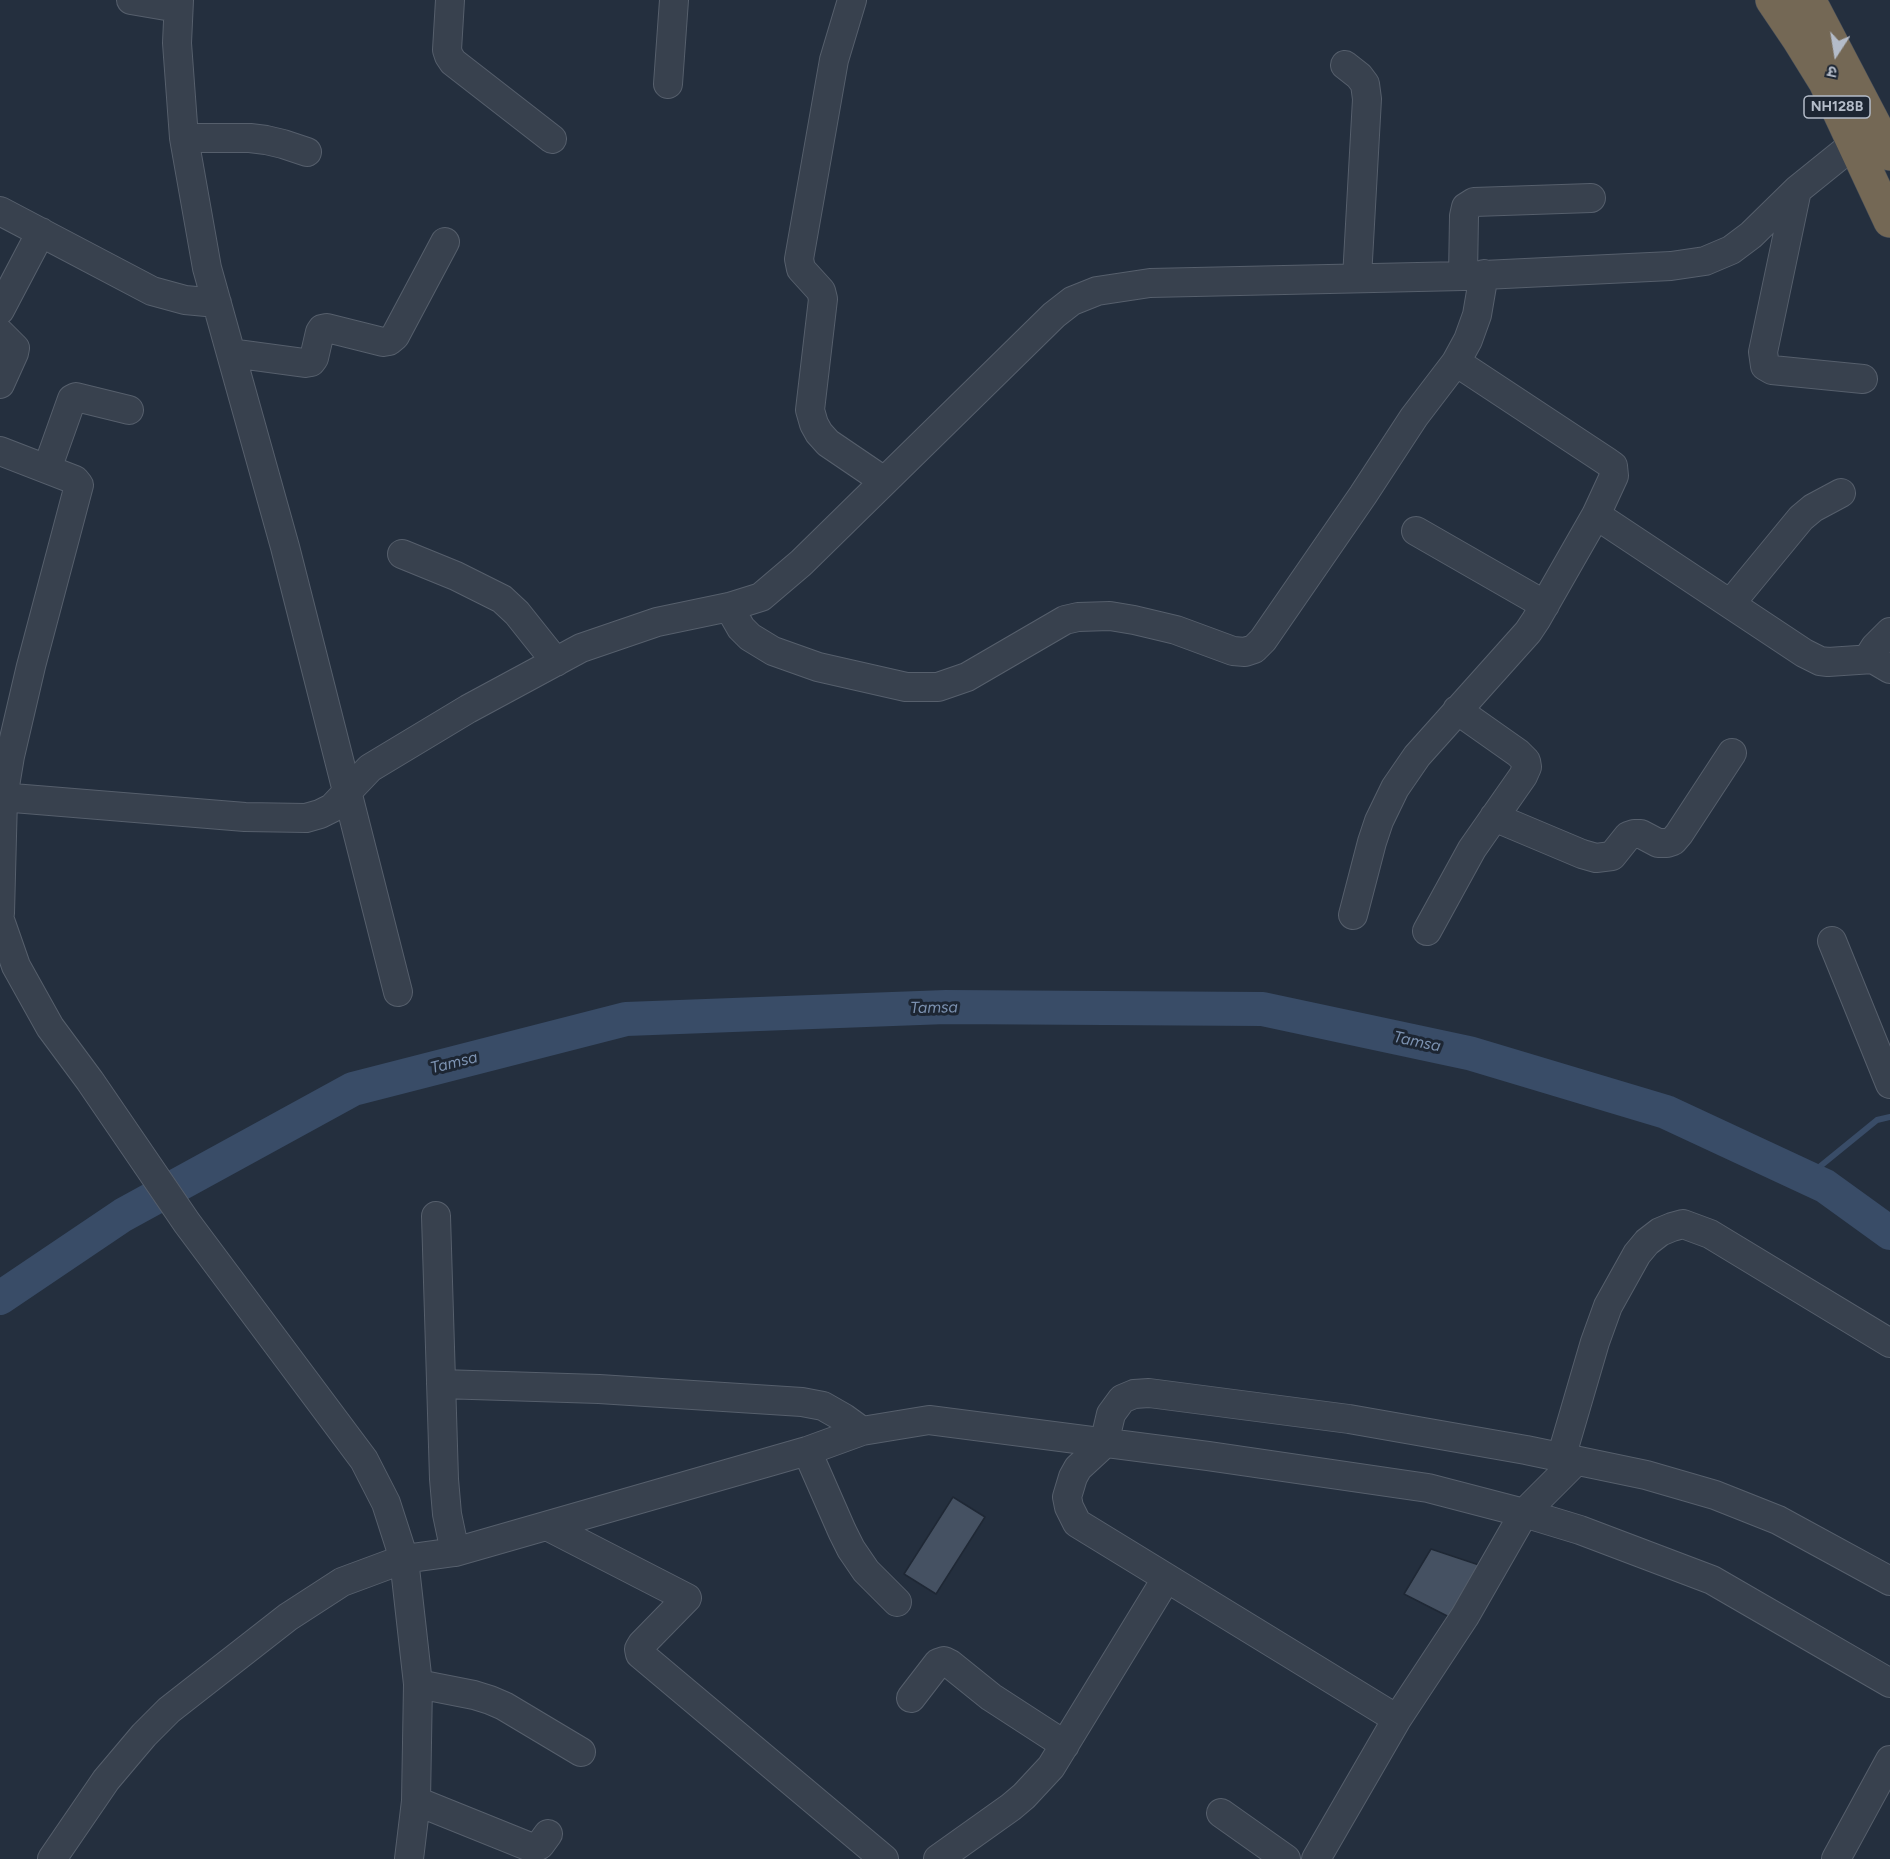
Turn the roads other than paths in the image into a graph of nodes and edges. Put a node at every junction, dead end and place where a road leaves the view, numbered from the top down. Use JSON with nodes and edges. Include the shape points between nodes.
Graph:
{"nodes":[{"id":1,"x":131,"y":0,"type":"edge"},
{"id":2,"x":450,"y":0,"type":"edge"},
{"id":3,"x":674,"y":0,"type":"edge"},
{"id":4,"x":852,"y":0,"type":"edge"},
{"id":5,"x":1772,"y":0,"type":"edge"},
{"id":6,"x":1808,"y":0,"type":"edge"},
{"id":7,"x":179,"y":4,"type":"edge"},
{"id":8,"x":1345,"y":65,"type":"dead end"},
{"id":9,"x":668,"y":84,"type":"dead end"},
{"id":10,"x":184,"y":138,"type":"junction"},
{"id":11,"x":552,"y":139,"type":"dead end"},
{"id":12,"x":1874,"y":142,"type":"edge"},
{"id":13,"x":307,"y":152,"type":"dead end"},
{"id":14,"x":1797,"y":190,"type":"junction"},
{"id":15,"x":1591,"y":198,"type":"dead end"},
{"id":16,"x":0,"y":211,"type":"edge"},
{"id":17,"x":1890,"y":220,"type":"edge"},
{"id":18,"x":41,"y":232,"type":"junction"},
{"id":19,"x":445,"y":242,"type":"dead end"},
{"id":20,"x":1473,"y":275,"type":"junction"},
{"id":21,"x":1357,"y":278,"type":"junction"},
{"id":22,"x":217,"y":303,"type":"junction"},
{"id":23,"x":0,"y":310,"type":"edge"},
{"id":24,"x":0,"y":333,"type":"edge"},
{"id":25,"x":231,"y":353,"type":"junction"},
{"id":26,"x":1456,"y":362,"type":"junction"},
{"id":27,"x":1863,"y":379,"type":"dead end"},
{"id":28,"x":0,"y":384,"type":"edge"},
{"id":29,"x":129,"y":410,"type":"dead end"},
{"id":30,"x":0,"y":451,"type":"edge"},
{"id":31,"x":47,"y":469,"type":"junction"},
{"id":32,"x":884,"y":481,"type":"junction"},
{"id":33,"x":1841,"y":493,"type":"dead end"},
{"id":34,"x":1596,"y":515,"type":"junction"},
{"id":35,"x":1416,"y":531,"type":"dead end"},
{"id":36,"x":402,"y":554,"type":"dead end"},
{"id":37,"x":1731,"y":603,"type":"junction"},
{"id":38,"x":1545,"y":605,"type":"junction"},
{"id":39,"x":729,"y":607,"type":"junction"},
{"id":40,"x":1890,"y":632,"type":"edge"},
{"id":41,"x":556,"y":662,"type":"junction"},
{"id":42,"x":1879,"y":664,"type":"edge"},
{"id":43,"x":1457,"y":710,"type":"junction"},
{"id":44,"x":1732,"y":753,"type":"dead end"},
{"id":45,"x":347,"y":792,"type":"junction"},
{"id":46,"x":1,"y":798,"type":"edge"},
{"id":47,"x":1494,"y":817,"type":"junction"},
{"id":48,"x":0,"y":913,"type":"edge"},
{"id":49,"x":1353,"y":915,"type":"dead end"},
{"id":50,"x":0,"y":920,"type":"edge"},
{"id":51,"x":1427,"y":931,"type":"dead end"},
{"id":52,"x":1832,"y":941,"type":"dead end"},
{"id":53,"x":398,"y":992,"type":"dead end"},
{"id":54,"x":1890,"y":1084,"type":"edge"},
{"id":55,"x":436,"y":1216,"type":"dead end"},
{"id":56,"x":1890,"y":1343,"type":"edge"},
{"id":57,"x":441,"y":1384,"type":"junction"},
{"id":58,"x":862,"y":1431,"type":"junction"},
{"id":59,"x":1104,"y":1444,"type":"junction"},
{"id":60,"x":807,"y":1450,"type":"junction"},
{"id":61,"x":1568,"y":1460,"type":"junction"},
{"id":62,"x":1524,"y":1513,"type":"junction"},
{"id":63,"x":547,"y":1526,"type":"junction"},
{"id":64,"x":454,"y":1552,"type":"junction"},
{"id":65,"x":404,"y":1558,"type":"junction"},
{"id":66,"x":1166,"y":1579,"type":"junction"},
{"id":67,"x":1890,"y":1581,"type":"edge"},
{"id":68,"x":897,"y":1602,"type":"dead end"},
{"id":69,"x":1890,"y":1683,"type":"edge"},
{"id":70,"x":418,"y":1684,"type":"junction"},
{"id":71,"x":911,"y":1698,"type":"dead end"},
{"id":72,"x":1396,"y":1719,"type":"junction"},
{"id":73,"x":1065,"y":1745,"type":"junction"},
{"id":74,"x":581,"y":1752,"type":"dead end"},
{"id":75,"x":1890,"y":1760,"type":"edge"},
{"id":76,"x":416,"y":1801,"type":"junction"},
{"id":77,"x":1221,"y":1813,"type":"dead end"},
{"id":78,"x":548,"y":1834,"type":"dead end"},
{"id":79,"x":52,"y":1859,"type":"edge"},
{"id":80,"x":409,"y":1859,"type":"edge"},
{"id":81,"x":884,"y":1859,"type":"edge"},
{"id":82,"x":938,"y":1859,"type":"edge"},
{"id":83,"x":1286,"y":1859,"type":"edge"},
{"id":84,"x":1316,"y":1859,"type":"edge"},
{"id":85,"x":1836,"y":1859,"type":"edge"}],
"edges":[{"from":1,"to":7,"type":"street"},
{"from":2,"to":11,"type":"street","via":[[448,56]]},
{"from":3,"to":9,"type":"street"},
{"from":4,"to":32,"type":"street","via":[[834,60],[799,259],[801,269],[821,291],[823,300],[810,410],[814,424],[828,443]]},
{"from":5,"to":12,"type":"highway","number":"NH128B","via":[[1825,82]]},
{"from":6,"to":12,"type":"highway","number":"NH128B"},
{"from":7,"to":10,"type":"street","via":[[177,44]]},
{"from":8,"to":21,"type":"street","via":[[1365,84],[1367,99]]},
{"from":10,"to":13,"type":"street","via":[[266,140]]},
{"from":10,"to":22,"type":"street"},
{"from":12,"to":14,"type":"street"},
{"from":12,"to":17,"type":"highway","number":"NH128B"},
{"from":14,"to":20,"type":"street","via":[[1751,235],[1731,250],[1705,261]]},
{"from":14,"to":27,"type":"street","via":[[1764,352],[1765,366],[1772,370]]},
{"from":15,"to":20,"type":"street","via":[[1474,202],[1466,207]]},
{"from":16,"to":18,"type":"street"},
{"from":18,"to":22,"type":"street","via":[[152,291]]},
{"from":18,"to":23,"type":"street"},
{"from":19,"to":25,"type":"street","via":[[390,341],[327,328],[320,332],[311,362]]},
{"from":20,"to":21,"type":"street"},
{"from":20,"to":26,"type":"street","via":[[1477,315]]},
{"from":21,"to":32,"type":"street","via":[[1150,283],[1097,291],[1072,301]]},
{"from":22,"to":25,"type":"street"},
{"from":24,"to":28,"type":"street","via":[[15,348]]},
{"from":25,"to":45,"type":"street"},
{"from":26,"to":34,"type":"street","via":[[1613,466],[1614,477]]},
{"from":26,"to":39,"type":"street","via":[[1254,649],[1233,651],[1176,630],[1134,620],[1078,617],[1065,620],[967,677],[938,687],[906,687],[818,667],[773,651],[750,637]]},
{"from":29,"to":31,"type":"street","via":[[72,399]]},
{"from":30,"to":31,"type":"street"},
{"from":31,"to":46,"type":"street","via":[[79,484]]},
{"from":32,"to":39,"type":"street","via":[[801,563],[760,597]]},
{"from":33,"to":37,"type":"street","via":[[1801,518]]},
{"from":34,"to":37,"type":"street"},
{"from":34,"to":38,"type":"street"},
{"from":35,"to":38,"type":"street"},
{"from":36,"to":41,"type":"street","via":[[502,599]]},
{"from":37,"to":42,"type":"street","via":[[1820,661]]},
{"from":38,"to":43,"type":"street","via":[[1528,632]]},
{"from":39,"to":41,"type":"street","via":[[657,622],[581,648]]},
{"from":40,"to":42,"type":"street","via":[[1875,647]]},
{"from":41,"to":45,"type":"street","via":[[380,761]]},
{"from":43,"to":47,"type":"street","via":[[1526,761],[1523,776]]},
{"from":43,"to":49,"type":"street","via":[[1405,772],[1388,802],[1365,864]]},
{"from":44,"to":47,"type":"street","via":[[1673,842],[1658,843],[1634,834],[1612,856],[1596,858]]},
{"from":45,"to":46,"type":"street","via":[[332,808],[306,818]]},
{"from":45,"to":53,"type":"street"},
{"from":46,"to":48,"type":"street"},
{"from":47,"to":51,"type":"street"},
{"from":50,"to":65,"type":"street","via":[[16,966],[50,1027],[187,1223],[364,1460],[386,1503]]},
{"from":52,"to":54,"type":"street"},
{"from":55,"to":57,"type":"street"},
{"from":56,"to":61,"type":"street","via":[[1710,1234],[1683,1224],[1671,1227],[1647,1242],[1637,1254],[1608,1306],[1595,1342]]},
{"from":57,"to":58,"type":"street","via":[[774,1399],[824,1406]]},
{"from":57,"to":64,"type":"street","via":[[447,1514]]},
{"from":58,"to":59,"type":"street","via":[[929,1420]]},
{"from":58,"to":60,"type":"street"},
{"from":59,"to":61,"type":"street","via":[[1111,1414],[1122,1399],[1149,1393],[1389,1425]]},
{"from":59,"to":62,"type":"street","via":[[1428,1488]]},
{"from":59,"to":66,"type":"street","via":[[1078,1468],[1067,1497],[1069,1507],[1077,1523]]},
{"from":60,"to":63,"type":"street"},
{"from":60,"to":68,"type":"street","via":[[851,1549],[866,1571]]},
{"from":61,"to":62,"type":"street"},
{"from":61,"to":67,"type":"street","via":[[1646,1474],[1715,1495],[1778,1520]]},
{"from":62,"to":69,"type":"street","via":[[1712,1580]]},
{"from":62,"to":72,"type":"street","via":[[1465,1616]]},
{"from":63,"to":64,"type":"street"},
{"from":63,"to":81,"type":"street","via":[[687,1598],[642,1644],[640,1654]]},
{"from":64,"to":65,"type":"street"},
{"from":65,"to":70,"type":"street"},
{"from":65,"to":79,"type":"street","via":[[342,1582],[288,1617],[169,1710],[106,1780]]},
{"from":66,"to":72,"type":"street"},
{"from":66,"to":73,"type":"street"},
{"from":70,"to":74,"type":"street","via":[[490,1700]]},
{"from":70,"to":76,"type":"street"},
{"from":71,"to":73,"type":"street","via":[[938,1663],[944,1661]]},
{"from":72,"to":84,"type":"street"},
{"from":73,"to":82,"type":"street","via":[[1051,1767],[1011,1807]]},
{"from":75,"to":85,"type":"street"},
{"from":76,"to":78,"type":"street","via":[[530,1846],[540,1845]]},
{"from":76,"to":80,"type":"street"},
{"from":77,"to":83,"type":"street"}]}
